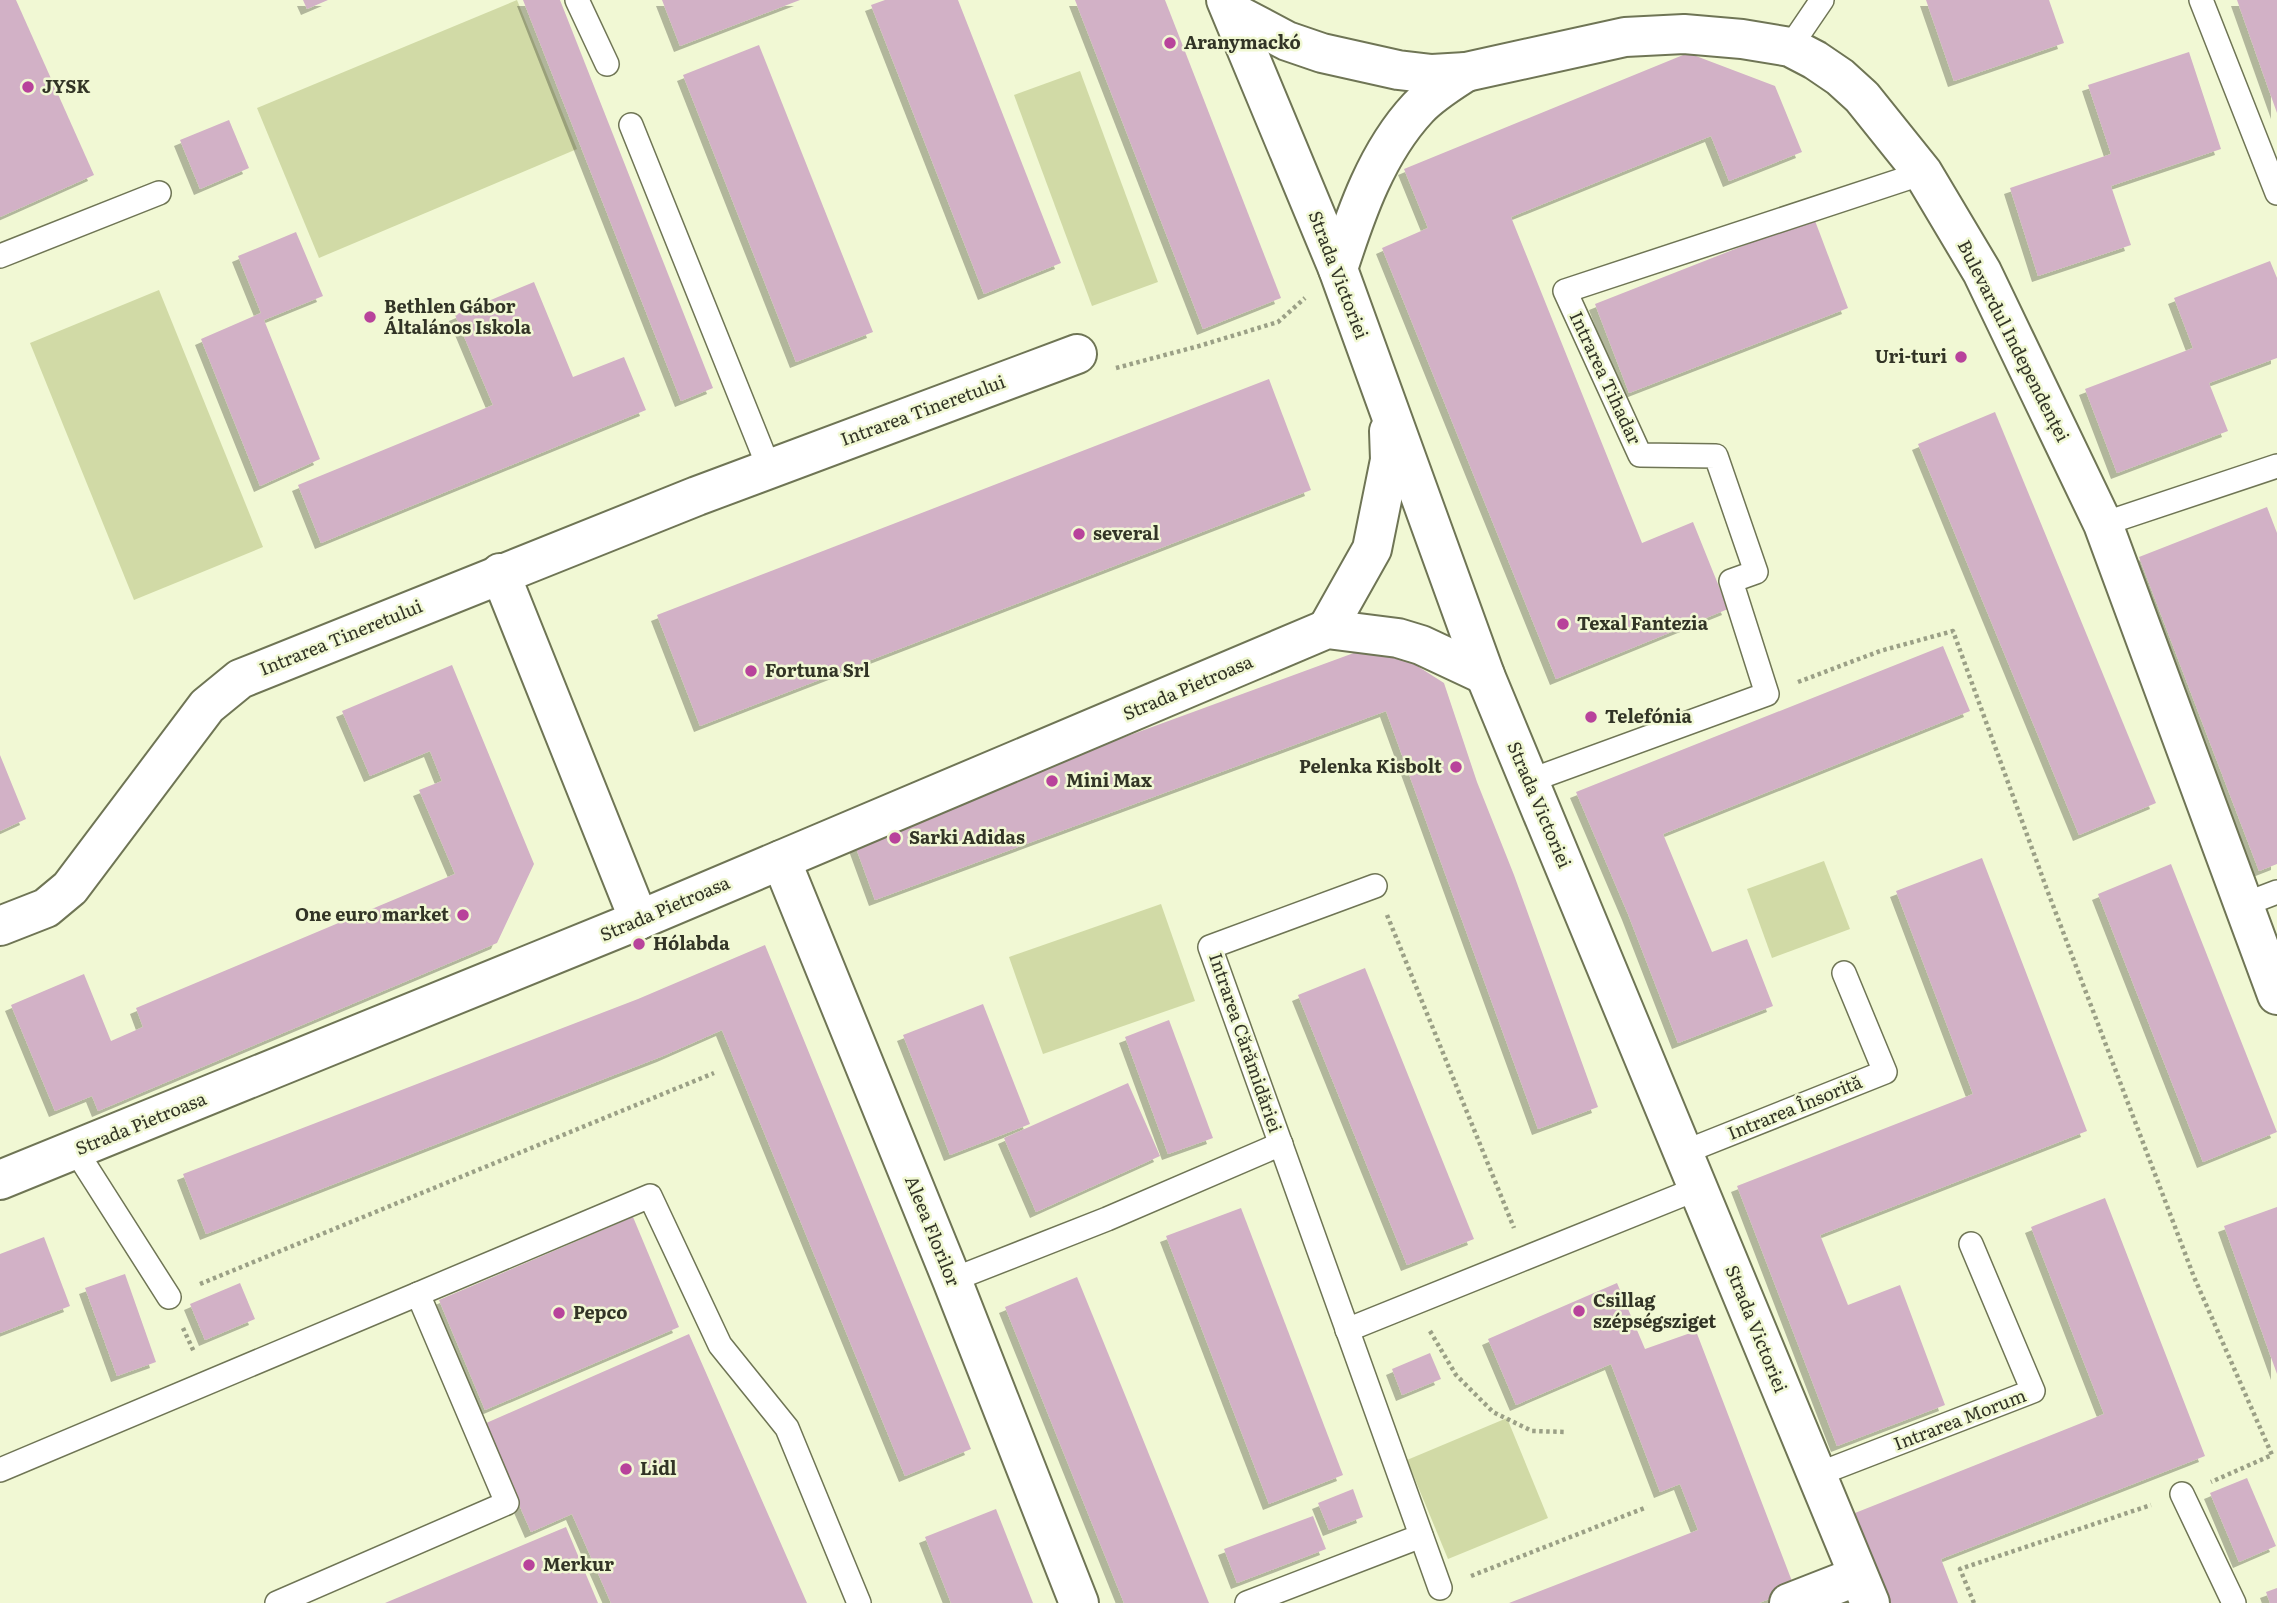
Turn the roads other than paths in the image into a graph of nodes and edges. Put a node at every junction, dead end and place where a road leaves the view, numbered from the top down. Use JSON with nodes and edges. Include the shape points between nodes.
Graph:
{"nodes":[{"id":1,"x":577,"y":0,"type":"edge"},
{"id":2,"x":1822,"y":0,"type":"edge"},
{"id":3,"x":2201,"y":0,"type":"edge"},
{"id":4,"x":1229,"y":6,"type":"edge"},
{"id":5,"x":1790,"y":47,"type":"junction"},
{"id":6,"x":607,"y":64,"type":"dead end"},
{"id":7,"x":1466,"y":72,"type":"junction"},
{"id":8,"x":631,"y":125,"type":"dead end"},
{"id":9,"x":1923,"y":173,"type":"junction"},
{"id":10,"x":159,"y":193,"type":"dead end"},
{"id":11,"x":2277,"y":193,"type":"edge"},
{"id":12,"x":0,"y":256,"type":"edge"},
{"id":13,"x":1338,"y":269,"type":"junction"},
{"id":14,"x":1077,"y":354,"type":"road end"},
{"id":15,"x":1389,"y":411,"type":"junction"},
{"id":16,"x":2277,"y":466,"type":"edge"},
{"id":17,"x":769,"y":468,"type":"junction"},
{"id":18,"x":2104,"y":524,"type":"junction"},
{"id":19,"x":500,"y":573,"type":"junction"},
{"id":20,"x":1327,"y":629,"type":"junction"},
{"id":21,"x":1485,"y":675,"type":"junction"},
{"id":22,"x":1529,"y":781,"type":"junction"},
{"id":23,"x":781,"y":860,"type":"junction"},
{"id":24,"x":1375,"y":886,"type":"road end"},
{"id":25,"x":2260,"y":899,"type":"edge"},
{"id":26,"x":639,"y":920,"type":"junction"},
{"id":27,"x":0,"y":926,"type":"edge"},
{"id":28,"x":1844,"y":973,"type":"dead end"},
{"id":29,"x":2277,"y":995,"type":"edge"},
{"id":30,"x":1280,"y":1144,"type":"junction"},
{"id":31,"x":76,"y":1151,"type":"junction"},
{"id":32,"x":1682,"y":1153,"type":"junction"},
{"id":33,"x":0,"y":1180,"type":"edge"},
{"id":34,"x":1699,"y":1188,"type":"junction"},
{"id":35,"x":1971,"y":1244,"type":"dead end"},
{"id":36,"x":952,"y":1280,"type":"junction"},
{"id":37,"x":418,"y":1294,"type":"junction"},
{"id":38,"x":169,"y":1297,"type":"road end"},
{"id":39,"x":1347,"y":1330,"type":"junction"},
{"id":40,"x":0,"y":1470,"type":"edge"},
{"id":41,"x":1816,"y":1475,"type":"junction"},
{"id":42,"x":2182,"y":1494,"type":"road end"},
{"id":43,"x":1421,"y":1536,"type":"junction"},
{"id":44,"x":1440,"y":1588,"type":"road end"},
{"id":45,"x":1864,"y":1590,"type":"edge"},
{"id":46,"x":276,"y":1603,"type":"edge"},
{"id":47,"x":859,"y":1603,"type":"edge"},
{"id":48,"x":1079,"y":1603,"type":"edge"},
{"id":49,"x":1247,"y":1603,"type":"edge"},
{"id":50,"x":1790,"y":1603,"type":"edge"},
{"id":51,"x":2234,"y":1603,"type":"edge"}],
"edges":[{"from":1,"to":6,"type":"lane"},
{"from":2,"to":5,"type":"lane"},
{"from":3,"to":11,"type":"lane"},
{"from":4,"to":7,"type":"street","name":"Bulevardul Independenței","via":[[1287,41],[1358,62],[1432,74]]},
{"from":4,"to":13,"type":"street","name":"Strada Victoriei"},
{"from":5,"to":7,"type":"street","name":"Bulevardul Independenței","via":[[1684,34],[1625,37]]},
{"from":5,"to":9,"type":"street","name":"Bulevardul Independenței","via":[[1840,77],[1862,97]]},
{"from":7,"to":13,"type":"street","name":"Bulevardul Independenței","via":[[1418,108],[1400,132],[1355,217]]},
{"from":8,"to":17,"type":"lane"},
{"from":9,"to":18,"type":"street","name":"Bulevardul Independenței","via":[[1982,272]]},
{"from":9,"to":22,"type":"lane","name":"Intrarea Tihadar","via":[[1565,291],[1640,455],[1716,456],[1756,572],[1731,581],[1767,694]]},
{"from":10,"to":12,"type":"lane"},
{"from":13,"to":15,"type":"street","name":"Strada Victoriei"},
{"from":14,"to":17,"type":"street","name":"Intrarea Tineretului"},
{"from":15,"to":20,"type":"street","via":[[1390,460],[1372,549]]},
{"from":15,"to":21,"type":"street","name":"Strada Victoriei"},
{"from":16,"to":18,"type":"lane"},
{"from":17,"to":19,"type":"street","name":"Intrarea Tineretului"},
{"from":18,"to":25,"type":"street","name":"Bulevardul Independenței"},
{"from":19,"to":26,"type":"street"},
{"from":19,"to":27,"type":"street","name":"Intrarea Tineretului","via":[[240,679],[207,706],[70,887],[46,908]]},
{"from":20,"to":21,"type":"street","via":[[1398,638]]},
{"from":20,"to":23,"type":"street","name":"Strada Pietroasa"},
{"from":21,"to":22,"type":"street","name":"Strada Victoriei"},
{"from":22,"to":32,"type":"street","name":"Strada Victoriei"},
{"from":23,"to":26,"type":"street","name":"Strada Pietroasa"},
{"from":23,"to":36,"type":"street","name":"Aleea Florilor"},
{"from":24,"to":30,"type":"lane","name":"Intrarea Cărămidăriei","via":[[1210,947]]},
{"from":25,"to":29,"type":"street","name":"Bulevardul Independenței"},
{"from":26,"to":31,"type":"street","name":"Strada Pietroasa"},
{"from":28,"to":32,"type":"lane","name":"Intrarea Însorită","via":[[1885,1072]]},
{"from":30,"to":36,"type":"lane","name":"Intrarea Cărămidăriei"},
{"from":30,"to":39,"type":"lane","name":"Intrarea Cărămidăriei"},
{"from":31,"to":33,"type":"street","name":"Strada Pietroasa"},
{"from":31,"to":38,"type":"lane"},
{"from":32,"to":34,"type":"street","name":"Strada Victoriei"},
{"from":34,"to":39,"type":"lane"},
{"from":34,"to":41,"type":"street","name":"Strada Victoriei"},
{"from":35,"to":41,"type":"lane","name":"Intrarea Morum","via":[[2033,1391]]},
{"from":36,"to":48,"type":"street","name":"Aleea Florilor"},
{"from":37,"to":40,"type":"lane"},
{"from":37,"to":46,"type":"lane","via":[[507,1503]]},
{"from":37,"to":47,"type":"lane","via":[[650,1196],[720,1345],[787,1428]]},
{"from":39,"to":43,"type":"lane","name":"Intrarea Cărămidăriei"},
{"from":41,"to":45,"type":"street","name":"Strada Victoriei"},
{"from":42,"to":51,"type":"lane"},
{"from":43,"to":44,"type":"lane","name":"Intrarea Cărămidăriei"},
{"from":43,"to":49,"type":"lane"},
{"from":45,"to":50,"type":"street"}]}
